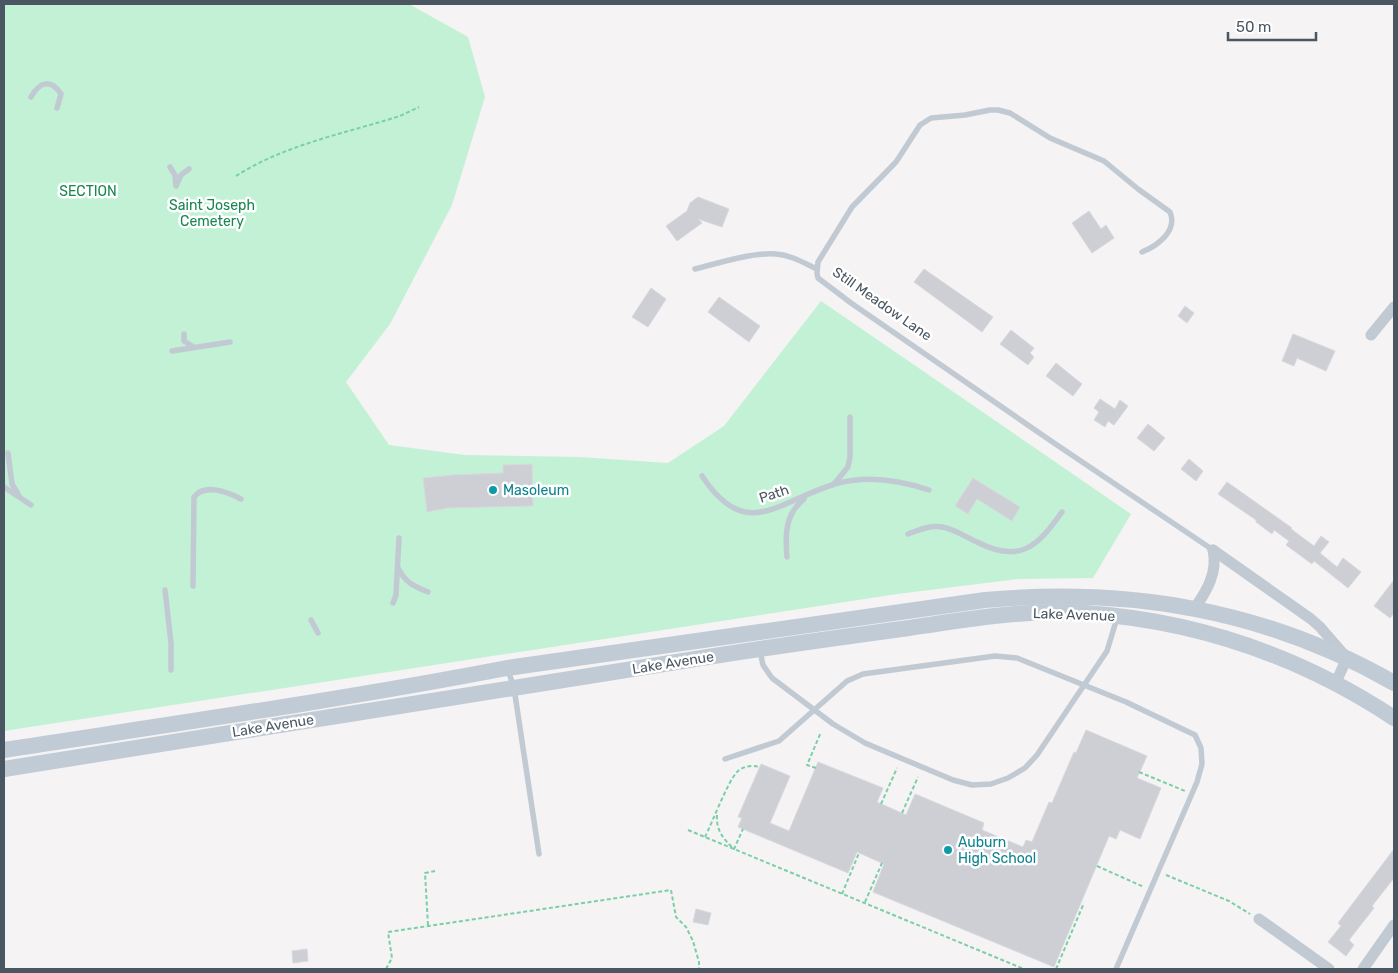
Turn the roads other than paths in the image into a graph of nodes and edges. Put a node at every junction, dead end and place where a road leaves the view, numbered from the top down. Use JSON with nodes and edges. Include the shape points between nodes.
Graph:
{"nodes":[{"id":1,"x":31,"y":97,"type":"dead end"},
{"id":2,"x":57,"y":108,"type":"dead end"},
{"id":3,"x":170,"y":167,"type":"dead end"},
{"id":4,"x":189,"y":169,"type":"dead end"},
{"id":5,"x":1142,"y":252,"type":"dead end"},
{"id":6,"x":695,"y":269,"type":"dead end"},
{"id":7,"x":817,"y":269,"type":"junction"},
{"id":8,"x":1394,"y":307,"type":"edge"},
{"id":9,"x":184,"y":334,"type":"dead end"},
{"id":10,"x":1371,"y":335,"type":"dead end"},
{"id":11,"x":230,"y":342,"type":"dead end"},
{"id":12,"x":194,"y":346,"type":"junction"},
{"id":13,"x":172,"y":351,"type":"dead end"},
{"id":14,"x":850,"y":417,"type":"dead end"},
{"id":15,"x":8,"y":454,"type":"dead end"},
{"id":16,"x":702,"y":476,"type":"dead end"},
{"id":17,"x":834,"y":484,"type":"junction"},
{"id":18,"x":4,"y":487,"type":"edge"},
{"id":19,"x":929,"y":490,"type":"dead end"},
{"id":20,"x":809,"y":494,"type":"junction"},
{"id":21,"x":18,"y":496,"type":"junction"},
{"id":22,"x":241,"y":500,"type":"dead end"},
{"id":23,"x":31,"y":505,"type":"dead end"},
{"id":24,"x":779,"y":506,"type":"junction"},
{"id":25,"x":1062,"y":512,"type":"dead end"},
{"id":26,"x":791,"y":515,"type":"junction"},
{"id":27,"x":908,"y":534,"type":"dead end"},
{"id":28,"x":399,"y":538,"type":"dead end"},
{"id":29,"x":1213,"y":550,"type":"junction"},
{"id":30,"x":787,"y":557,"type":"dead end"},
{"id":31,"x":397,"y":566,"type":"junction"},
{"id":32,"x":193,"y":586,"type":"dead end"},
{"id":33,"x":165,"y":590,"type":"dead end"},
{"id":34,"x":428,"y":592,"type":"dead end"},
{"id":35,"x":1124,"y":598,"type":"junction"},
{"id":36,"x":393,"y":603,"type":"dead end"},
{"id":37,"x":1194,"y":609,"type":"junction"},
{"id":38,"x":1118,"y":617,"type":"junction"},
{"id":39,"x":311,"y":620,"type":"dead end"},
{"id":40,"x":755,"y":632,"type":"junction"},
{"id":41,"x":318,"y":633,"type":"dead end"},
{"id":42,"x":759,"y":649,"type":"junction"},
{"id":43,"x":1347,"y":658,"type":"junction"},
{"id":44,"x":507,"y":668,"type":"junction"},
{"id":45,"x":170,"y":670,"type":"dead end"},
{"id":46,"x":1336,"y":682,"type":"junction"},
{"id":47,"x":1394,"y":683,"type":"edge"},
{"id":48,"x":1084,"y":685,"type":"junction"},
{"id":49,"x":514,"y":688,"type":"junction"},
{"id":50,"x":814,"y":710,"type":"junction"},
{"id":51,"x":1394,"y":718,"type":"edge"},
{"id":52,"x":4,"y":750,"type":"edge"},
{"id":53,"x":725,"y":759,"type":"dead end"},
{"id":54,"x":4,"y":769,"type":"edge"},
{"id":55,"x":539,"y":854,"type":"dead end"},
{"id":56,"x":1259,"y":919,"type":"road end"},
{"id":57,"x":1394,"y":925,"type":"edge"},
{"id":58,"x":1116,"y":969,"type":"edge"},
{"id":59,"x":1329,"y":969,"type":"edge"},
{"id":60,"x":1363,"y":969,"type":"edge"}],
"edges":[{"from":1,"to":2,"type":"lane","via":[[36,88],[51,84],[62,94]]},
{"from":3,"to":4,"type":"lane","via":[[176,186]]},
{"from":5,"to":7,"type":"lane","name":"Still Meadow Lane","via":[[1165,236],[1172,222],[1170,212],[1104,161],[1050,138],[1010,113],[998,110],[931,118],[920,125],[896,162],[852,207],[818,262]]},
{"from":6,"to":7,"type":"lane","via":[[762,254],[793,258]]},
{"from":7,"to":29,"type":"lane","name":"Still Meadow Lane","via":[[818,278],[851,303]]},
{"from":8,"to":10,"type":"street"},
{"from":9,"to":12,"type":"lane","via":[[184,341]]},
{"from":11,"to":12,"type":"lane"},
{"from":12,"to":13,"type":"lane"},
{"from":14,"to":17,"type":"lane","via":[[848,467]]},
{"from":15,"to":21,"type":"lane","via":[[12,484]]},
{"from":16,"to":24,"type":"lane","name":"Path","via":[[715,495],[732,509],[755,513]]},
{"from":17,"to":19,"type":"lane","name":"Path","via":[[884,479]]},
{"from":17,"to":20,"type":"lane","name":"Path"},
{"from":18,"to":21,"type":"lane"},
{"from":20,"to":24,"type":"lane","name":"Path"},
{"from":20,"to":26,"type":"lane","name":"Path"},
{"from":21,"to":23,"type":"lane"},
{"from":22,"to":32,"type":"lane","via":[[218,490],[203,490],[194,497]]},
{"from":24,"to":26,"type":"lane"},
{"from":25,"to":27,"type":"lane","via":[[1039,541],[1020,552],[1002,552],[941,527],[928,527]]},
{"from":26,"to":30,"type":"lane","name":"Path","via":[[786,534]]},
{"from":28,"to":31,"type":"lane"},
{"from":29,"to":37,"type":"street","via":[[1214,572]]},
{"from":29,"to":43,"type":"street","name":"Lake Avenue","via":[[1311,619]]},
{"from":31,"to":34,"type":"lane","via":[[411,585]]},
{"from":31,"to":36,"type":"lane"},
{"from":33,"to":45,"type":"lane","via":[[171,643]]},
{"from":35,"to":37,"type":"main road","name":"Lake Avenue"},
{"from":35,"to":38,"type":"lane"},
{"from":35,"to":40,"type":"main road","name":"Lake Avenue","via":[[1027,596]]},
{"from":37,"to":43,"type":"main road","name":"Lake Avenue","via":[[1282,632]]},
{"from":38,"to":42,"type":"main road","name":"Lake Avenue","via":[[1063,612],[1018,614]]},
{"from":38,"to":46,"type":"main road","name":"Lake Avenue","via":[[1228,638]]},
{"from":38,"to":48,"type":"lane","via":[[1107,652]]},
{"from":39,"to":41,"type":"lane"},
{"from":40,"to":42,"type":"lane"},
{"from":40,"to":44,"type":"main road","name":"Lake Avenue"},
{"from":42,"to":49,"type":"main road","name":"Lake Avenue"},
{"from":42,"to":50,"type":"lane","via":[[763,665],[772,678]]},
{"from":43,"to":46,"type":"street"},
{"from":43,"to":47,"type":"main road","name":"Lake Avenue"},
{"from":44,"to":49,"type":"lane"},
{"from":44,"to":52,"type":"main road","name":"Lake Avenue","via":[[290,706]]},
{"from":46,"to":51,"type":"main road","name":"Lake Avenue"},
{"from":48,"to":50,"type":"lane","via":[[1017,658],[995,656],[863,674],[847,681]]},
{"from":48,"to":50,"type":"lane","via":[[1025,768],[991,784],[972,785],[953,780],[865,743]]},
{"from":48,"to":58,"type":"lane","via":[[1195,735],[1201,748],[1202,764],[1192,794]]},
{"from":49,"to":54,"type":"main road","name":"Lake Avenue"},
{"from":49,"to":55,"type":"lane"},
{"from":50,"to":53,"type":"lane","via":[[779,741]]},
{"from":56,"to":59,"type":"street"},
{"from":57,"to":60,"type":"street"}]}
